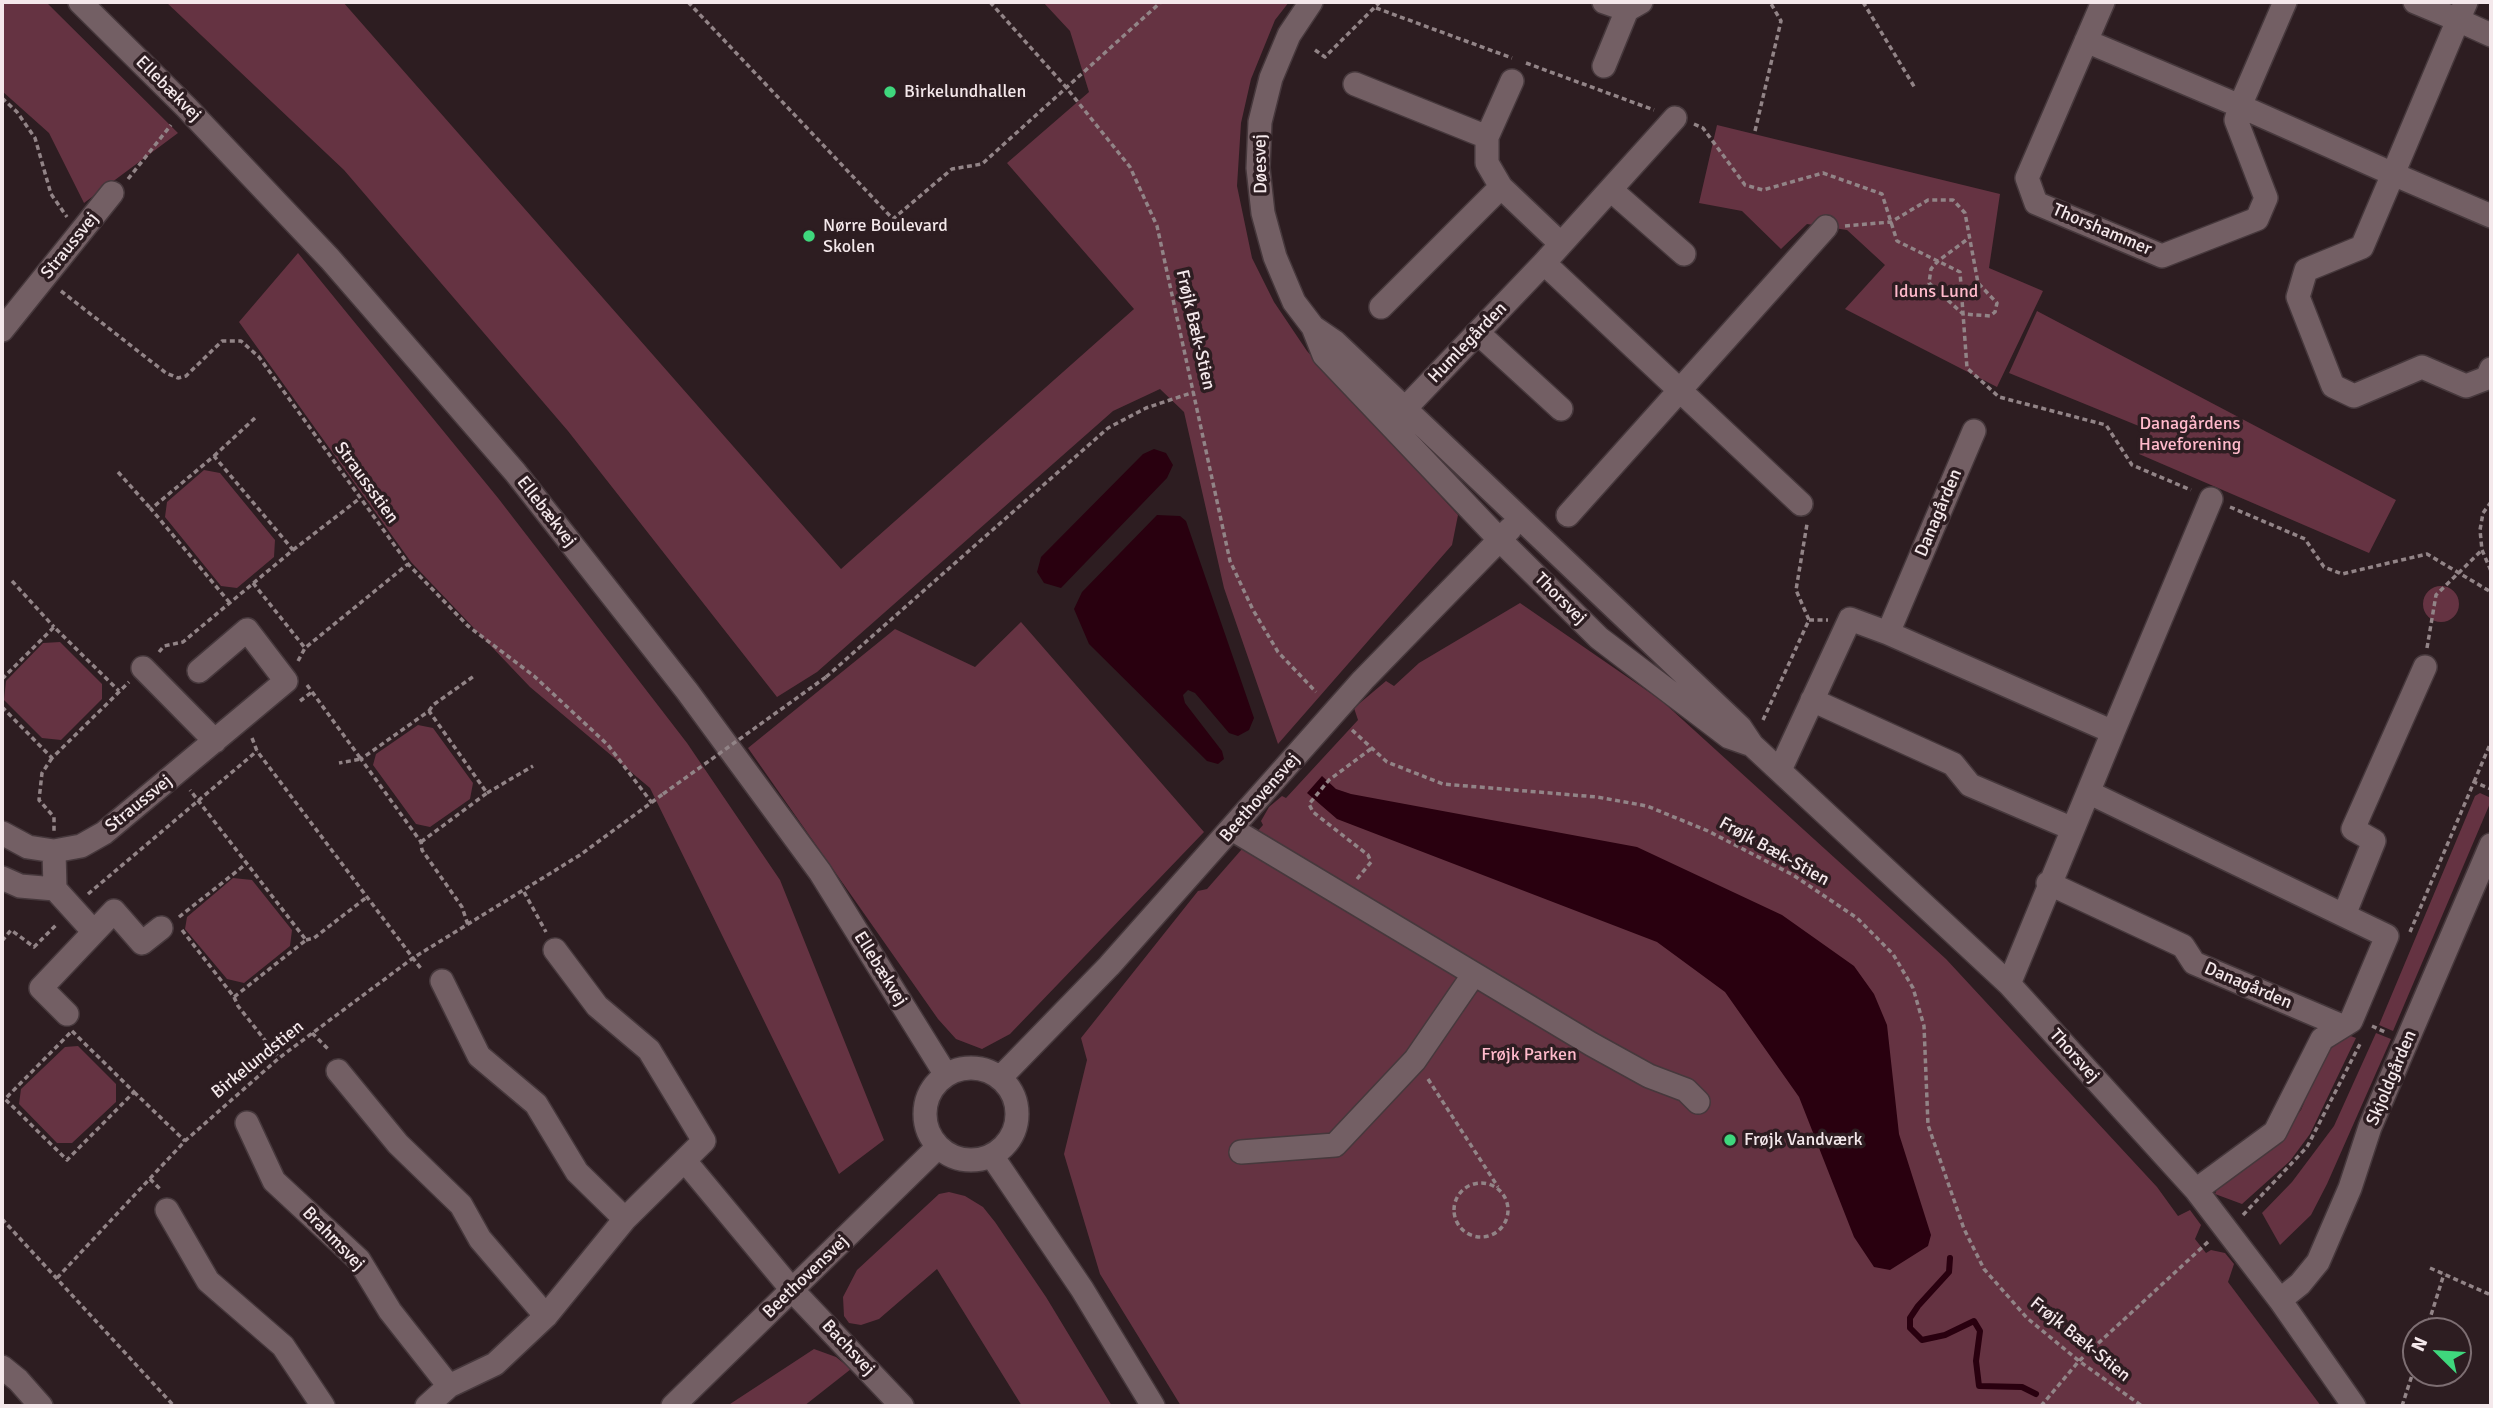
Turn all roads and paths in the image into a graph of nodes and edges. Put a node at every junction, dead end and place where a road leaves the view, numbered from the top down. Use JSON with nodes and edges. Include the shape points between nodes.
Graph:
{"nodes":[{"id":1,"x":80,"y":2,"type":"edge"},
{"id":2,"x":688,"y":2,"type":"edge"},
{"id":3,"x":990,"y":2,"type":"edge"},
{"id":4,"x":1161,"y":2,"type":"edge"},
{"id":5,"x":1311,"y":2,"type":"edge"},
{"id":6,"x":1380,"y":2,"type":"edge"},
{"id":7,"x":1604,"y":2,"type":"edge"},
{"id":8,"x":1770,"y":2,"type":"edge"},
{"id":9,"x":1863,"y":2,"type":"edge"},
{"id":10,"x":2103,"y":2,"type":"edge"},
{"id":11,"x":2285,"y":2,"type":"edge"},
{"id":12,"x":2415,"y":2,"type":"edge"},
{"id":13,"x":1634,"y":6,"type":"edge"},
{"id":14,"x":1376,"y":8,"type":"junction"},
{"id":15,"x":2462,"y":11,"type":"edge"},
{"id":16,"x":2491,"y":35,"type":"edge"},
{"id":17,"x":2086,"y":41,"type":"junction"},
{"id":18,"x":1315,"y":50,"type":"dead end"},
{"id":19,"x":1604,"y":66,"type":"dead end"},
{"id":20,"x":1512,"y":81,"type":"dead end"},
{"id":21,"x":1354,"y":84,"type":"dead end"},
{"id":22,"x":1065,"y":86,"type":"junction"},
{"id":23,"x":1915,"y":88,"type":"dead end"},
{"id":24,"x":2,"y":99,"type":"edge"},
{"id":25,"x":2240,"y":106,"type":"junction"},
{"id":26,"x":186,"y":107,"type":"junction"},
{"id":27,"x":1675,"y":118,"type":"junction"},
{"id":28,"x":1755,"y":131,"type":"dead end"},
{"id":29,"x":1487,"y":137,"type":"junction"},
{"id":30,"x":2393,"y":174,"type":"junction"},
{"id":31,"x":1501,"y":187,"type":"junction"},
{"id":32,"x":1611,"y":190,"type":"junction"},
{"id":33,"x":112,"y":193,"type":"joint"},
{"id":34,"x":2491,"y":216,"type":"edge"},
{"id":35,"x":1891,"y":222,"type":"junction"},
{"id":36,"x":1826,"y":227,"type":"joint"},
{"id":37,"x":80,"y":234,"type":"junction"},
{"id":38,"x":1969,"y":238,"type":"junction"},
{"id":39,"x":1561,"y":244,"type":"junction"},
{"id":40,"x":1684,"y":254,"type":"dead end"},
{"id":41,"x":1938,"y":261,"type":"junction"},
{"id":42,"x":1544,"y":263,"type":"junction"},
{"id":43,"x":45,"y":278,"type":"junction"},
{"id":44,"x":1381,"y":307,"type":"dead end"},
{"id":45,"x":1963,"y":314,"type":"junction"},
{"id":46,"x":2,"y":330,"type":"edge"},
{"id":47,"x":1478,"y":333,"type":"junction"},
{"id":48,"x":2491,"y":369,"type":"edge"},
{"id":49,"x":1678,"y":389,"type":"junction"},
{"id":50,"x":1194,"y":392,"type":"junction"},
{"id":51,"x":1561,"y":409,"type":"dead end"},
{"id":52,"x":1398,"y":416,"type":"junction"},
{"id":53,"x":255,"y":418,"type":"dead end"},
{"id":54,"x":1974,"y":431,"type":"dead end"},
{"id":55,"x":214,"y":456,"type":"junction"},
{"id":56,"x":118,"y":472,"type":"dead end"},
{"id":57,"x":359,"y":499,"type":"junction"},
{"id":58,"x":2211,"y":499,"type":"junction"},
{"id":59,"x":2491,"y":502,"type":"edge"},
{"id":60,"x":1801,"y":504,"type":"joint"},
{"id":61,"x":151,"y":509,"type":"junction"},
{"id":62,"x":1568,"y":515,"type":"dead end"},
{"id":63,"x":1521,"y":518,"type":"junction"},
{"id":64,"x":1500,"y":540,"type":"junction"},
{"id":65,"x":293,"y":550,"type":"junction"},
{"id":66,"x":2483,"y":550,"type":"junction"},
{"id":67,"x":408,"y":564,"type":"junction"},
{"id":68,"x":2491,"y":571,"type":"edge"},
{"id":69,"x":2458,"y":572,"type":"junction"},
{"id":70,"x":12,"y":582,"type":"dead end"},
{"id":71,"x":253,"y":583,"type":"junction"},
{"id":72,"x":2491,"y":592,"type":"edge"},
{"id":73,"x":230,"y":603,"type":"junction"},
{"id":74,"x":54,"y":627,"type":"junction"},
{"id":75,"x":1888,"y":633,"type":"junction"},
{"id":76,"x":305,"y":648,"type":"junction"},
{"id":77,"x":295,"y":666,"type":"dead end"},
{"id":78,"x":143,"y":667,"type":"junction"},
{"id":79,"x":2425,"y":667,"type":"joint"},
{"id":80,"x":199,"y":671,"type":"dead end"},
{"id":81,"x":300,"y":675,"type":"dead end"},
{"id":82,"x":474,"y":676,"type":"dead end"},
{"id":83,"x":2,"y":679,"type":"edge"},
{"id":84,"x":119,"y":691,"type":"junction"},
{"id":85,"x":312,"y":692,"type":"junction"},
{"id":86,"x":1316,"y":692,"type":"dead end"},
{"id":87,"x":1812,"y":700,"type":"junction"},
{"id":88,"x":293,"y":706,"type":"dead end"},
{"id":89,"x":2,"y":707,"type":"edge"},
{"id":90,"x":429,"y":711,"type":"junction"},
{"id":91,"x":262,"y":730,"type":"dead end"},
{"id":92,"x":1352,"y":730,"type":"dead end"},
{"id":93,"x":2113,"y":732,"type":"junction"},
{"id":94,"x":215,"y":741,"type":"junction"},
{"id":95,"x":2491,"y":744,"type":"edge"},
{"id":96,"x":1752,"y":745,"type":"junction"},
{"id":97,"x":1372,"y":748,"type":"junction"},
{"id":98,"x":257,"y":751,"type":"junction"},
{"id":99,"x":52,"y":758,"type":"junction"},
{"id":100,"x":362,"y":759,"type":"junction"},
{"id":101,"x":339,"y":763,"type":"dead end"},
{"id":102,"x":533,"y":766,"type":"dead end"},
{"id":103,"x":1780,"y":770,"type":"junction"},
{"id":104,"x":176,"y":773,"type":"junction"},
{"id":105,"x":2474,"y":782,"type":"dead end"},
{"id":106,"x":487,"y":793,"type":"junction"},
{"id":107,"x":2090,"y":793,"type":"junction"},
{"id":108,"x":198,"y":800,"type":"junction"},
{"id":109,"x":652,"y":803,"type":"junction"},
{"id":110,"x":1232,"y":829,"type":"junction"},
{"id":111,"x":2073,"y":829,"type":"junction"},
{"id":112,"x":2,"y":832,"type":"edge"},
{"id":113,"x":421,"y":842,"type":"junction"},
{"id":114,"x":2491,"y":845,"type":"edge"},
{"id":115,"x":54,"y":851,"type":"junction"},
{"id":116,"x":246,"y":864,"type":"junction"},
{"id":117,"x":2,"y":878,"type":"edge"},
{"id":118,"x":2048,"y":883,"type":"junction"},
{"id":119,"x":55,"y":889,"type":"junction"},
{"id":120,"x":524,"y":892,"type":"junction"},
{"id":121,"x":1339,"y":893,"type":"junction"},
{"id":122,"x":367,"y":897,"type":"junction"},
{"id":123,"x":72,"y":908,"type":"junction"},
{"id":124,"x":2344,"y":915,"type":"junction"},
{"id":125,"x":468,"y":925,"type":"junction"},
{"id":126,"x":161,"y":928,"type":"dead end"},
{"id":127,"x":94,"y":932,"type":"junction"},
{"id":128,"x":306,"y":940,"type":"junction"},
{"id":129,"x":2,"y":941,"type":"edge"},
{"id":130,"x":555,"y":950,"type":"joint"},
{"id":131,"x":413,"y":958,"type":"junction"},
{"id":132,"x":1474,"y":974,"type":"junction"},
{"id":133,"x":442,"y":981,"type":"joint"},
{"id":134,"x":2009,"y":985,"type":"junction"},
{"id":135,"x":234,"y":997,"type":"junction"},
{"id":136,"x":67,"y":1014,"type":"dead end"},
{"id":137,"x":2342,"y":1026,"type":"junction"},
{"id":138,"x":279,"y":1058,"type":"junction"},
{"id":139,"x":1415,"y":1060,"type":"junction"},
{"id":140,"x":338,"y":1071,"type":"dead end"},
{"id":141,"x":946,"y":1075,"type":"junction"},
{"id":142,"x":1000,"y":1078,"type":"junction"},
{"id":143,"x":134,"y":1092,"type":"junction"},
{"id":144,"x":1698,"y":1102,"type":"dead end"},
{"id":145,"x":247,"y":1123,"type":"dead end"},
{"id":146,"x":185,"y":1141,"type":"junction"},
{"id":147,"x":938,"y":1147,"type":"junction"},
{"id":148,"x":1241,"y":1152,"type":"dead end"},
{"id":149,"x":992,"y":1156,"type":"junction"},
{"id":150,"x":685,"y":1161,"type":"junction"},
{"id":151,"x":1499,"y":1189,"type":"junction"},
{"id":152,"x":2196,"y":1189,"type":"junction"},
{"id":153,"x":167,"y":1210,"type":"dead end"},
{"id":154,"x":2,"y":1219,"type":"edge"},
{"id":155,"x":625,"y":1219,"type":"junction"},
{"id":156,"x":2209,"y":1241,"type":"dead end"},
{"id":157,"x":2430,"y":1268,"type":"dead end"},
{"id":158,"x":2444,"y":1274,"type":"junction"},
{"id":159,"x":57,"y":1278,"type":"junction"},
{"id":160,"x":793,"y":1291,"type":"junction"},
{"id":161,"x":2491,"y":1295,"type":"edge"},
{"id":162,"x":2280,"y":1300,"type":"junction"},
{"id":163,"x":546,"y":1316,"type":"junction"},
{"id":164,"x":2430,"y":1317,"type":"edge"},
{"id":165,"x":2079,"y":1361,"type":"junction"},
{"id":166,"x":2,"y":1367,"type":"edge"},
{"id":167,"x":449,"y":1386,"type":"junction"},
{"id":168,"x":2408,"y":1387,"type":"edge"},
{"id":169,"x":41,"y":1406,"type":"edge"},
{"id":170,"x":174,"y":1406,"type":"edge"},
{"id":171,"x":323,"y":1406,"type":"edge"},
{"id":172,"x":427,"y":1406,"type":"edge"},
{"id":173,"x":673,"y":1406,"type":"edge"},
{"id":174,"x":902,"y":1406,"type":"edge"},
{"id":175,"x":1153,"y":1406,"type":"edge"},
{"id":176,"x":2041,"y":1406,"type":"edge"},
{"id":177,"x":2142,"y":1406,"type":"edge"},
{"id":178,"x":2354,"y":1406,"type":"edge"},
{"id":179,"x":2402,"y":1406,"type":"edge"}],
"edges":[{"from":1,"to":26,"type":"street","name":"Ellebækvej"},
{"from":2,"to":22,"type":"path","via":[[893,219],[952,169],[982,164]]},
{"from":3,"to":22,"type":"path","name":"Frøjk Bæk-Stien"},
{"from":4,"to":22,"type":"path"},
{"from":5,"to":52,"type":"street","name":"Døesvej","via":[[1289,35],[1271,78],[1261,122],[1258,168],[1263,213],[1294,302]]},
{"from":6,"to":14,"type":"path"},
{"from":7,"to":13,"type":"street"},
{"from":8,"to":28,"type":"path","via":[[1781,21]]},
{"from":9,"to":23,"type":"path"},
{"from":10,"to":17,"type":"street","name":"Thorshammer"},
{"from":11,"to":25,"type":"street","name":"Thorshammer"},
{"from":12,"to":15,"type":"street"},
{"from":13,"to":19,"type":"street"},
{"from":14,"to":18,"type":"path","via":[[1325,57]]},
{"from":14,"to":27,"type":"path"},
{"from":15,"to":16,"type":"street"},
{"from":15,"to":30,"type":"street"},
{"from":17,"to":25,"type":"street"},
{"from":17,"to":25,"type":"street","name":"Thorshammer","via":[[2027,178],[2036,203],[2162,256],[2257,219],[2266,198],[2236,120]]},
{"from":20,"to":29,"type":"street"},
{"from":21,"to":29,"type":"street"},
{"from":22,"to":50,"type":"path","name":"Frøjk Bæk-Stien","via":[[1130,167],[1157,226]]},
{"from":24,"to":37,"type":"path","via":[[35,138],[51,194]]},
{"from":25,"to":30,"type":"street"},
{"from":26,"to":33,"type":"path"},
{"from":26,"to":141,"type":"street","name":"Ellebækvej","via":[[330,259],[515,472],[687,691],[820,872]]},
{"from":27,"to":32,"type":"street","name":"Humlegården"},
{"from":27,"to":35,"type":"path","via":[[1703,128],[1745,185],[1763,190],[1823,173],[1882,194]]},
{"from":29,"to":31,"type":"street","via":[[1487,163]]},
{"from":30,"to":34,"type":"street"},
{"from":30,"to":48,"type":"street","via":[[2362,247],[2306,270],[2298,298],[2333,386],[2354,396],[2422,366],[2466,386],[2487,378]]},
{"from":31,"to":39,"type":"street"},
{"from":31,"to":44,"type":"street"},
{"from":32,"to":39,"type":"street","name":"Humlegården"},
{"from":32,"to":40,"type":"street"},
{"from":33,"to":37,"type":"street","name":"Straussvej"},
{"from":35,"to":36,"type":"path"},
{"from":35,"to":38,"type":"path","via":[[1928,200],[1945,198],[1965,213]]},
{"from":35,"to":41,"type":"path","via":[[1897,241]]},
{"from":36,"to":49,"type":"street"},
{"from":37,"to":43,"type":"street","name":"Straussvej"},
{"from":38,"to":41,"type":"path"},
{"from":38,"to":45,"type":"path","via":[[1978,284],[1997,303],[1990,316]]},
{"from":39,"to":42,"type":"street","name":"Humlegården"},
{"from":41,"to":45,"type":"path","via":[[1960,272]]},
{"from":41,"to":45,"type":"path","via":[[1929,283]]},
{"from":42,"to":47,"type":"street","name":"Humlegården"},
{"from":42,"to":49,"type":"street"},
{"from":43,"to":46,"type":"street","name":"Straussvej"},
{"from":43,"to":57,"type":"path","name":"Straussstien","via":[[178,378],[187,376],[222,341],[240,341],[259,357]]},
{"from":45,"to":58,"type":"path","via":[[1967,368],[1999,397],[2106,425],[2132,465]]},
{"from":47,"to":51,"type":"street"},
{"from":47,"to":52,"type":"street","name":"Humlegården"},
{"from":49,"to":60,"type":"street"},
{"from":49,"to":62,"type":"street"},
{"from":50,"to":86,"type":"path","name":"Frøjk Bæk-Stien","via":[[1230,561],[1278,652]]},
{"from":50,"to":109,"type":"path","name":"Birkelundstien","bridge":true,"via":[[1146,408],[1108,428],[826,677]]},
{"from":52,"to":63,"type":"street","name":"Thorsvej"},
{"from":52,"to":64,"type":"street","name":"Thorsvej"},
{"from":53,"to":55,"type":"path"},
{"from":54,"to":75,"type":"street","name":"Danagården"},
{"from":55,"to":61,"type":"path"},
{"from":55,"to":65,"type":"path"},
{"from":56,"to":61,"type":"path"},
{"from":57,"to":65,"type":"path"},
{"from":57,"to":67,"type":"path","name":"Straussstien"},
{"from":58,"to":69,"type":"path","via":[[2305,539],[2324,567],[2342,574],[2427,554]]},
{"from":58,"to":93,"type":"street"},
{"from":59,"to":66,"type":"path","via":[[2480,521]]},
{"from":60,"to":96,"type":"path","via":[[1808,518],[1796,590],[1809,620]]},
{"from":61,"to":73,"type":"path"},
{"from":63,"to":64,"type":"street","name":"Beethovensvej"},
{"from":63,"to":96,"type":"street","name":"Thorsvej","via":[[1740,727]]},
{"from":64,"to":96,"type":"street","name":"Thorsvej","via":[[1599,638],[1729,737]]},
{"from":64,"to":110,"type":"street","name":"Beethovensvej","via":[[1363,680]]},
{"from":65,"to":71,"type":"path"},
{"from":66,"to":68,"type":"path"},
{"from":66,"to":69,"type":"path"},
{"from":67,"to":76,"type":"path"},
{"from":67,"to":109,"type":"path","name":"Straussstien","via":[[468,626],[534,676],[608,745]]},
{"from":69,"to":72,"type":"path"},
{"from":69,"to":79,"type":"path","via":[[2436,595],[2431,609]]},
{"from":70,"to":74,"type":"path"},
{"from":71,"to":73,"type":"path"},
{"from":71,"to":76,"type":"path"},
{"from":73,"to":78,"type":"path","via":[[183,642],[164,646]]},
{"from":74,"to":83,"type":"path"},
{"from":74,"to":84,"type":"path"},
{"from":75,"to":87,"type":"street","via":[[1850,619]]},
{"from":75,"to":93,"type":"street"},
{"from":76,"to":77,"type":"path"},
{"from":78,"to":84,"type":"path"},
{"from":78,"to":94,"type":"street"},
{"from":79,"to":124,"type":"street","via":[[2353,829],[2374,841]]},
{"from":80,"to":94,"type":"street","name":"Straussvej","via":[[247,630],[286,681]]},
{"from":81,"to":85,"type":"path"},
{"from":82,"to":90,"type":"path"},
{"from":84,"to":99,"type":"path"},
{"from":85,"to":88,"type":"path"},
{"from":85,"to":100,"type":"path"},
{"from":87,"to":103,"type":"street"},
{"from":87,"to":111,"type":"street","via":[[1953,764],[1970,785]]},
{"from":89,"to":99,"type":"path"},
{"from":90,"to":100,"type":"path"},
{"from":90,"to":106,"type":"path"},
{"from":91,"to":98,"type":"path","via":[[251,738]]},
{"from":92,"to":97,"type":"path","name":"Frøjk Bæk-Stien"},
{"from":93,"to":107,"type":"street"},
{"from":94,"to":104,"type":"street","name":"Straussvej"},
{"from":95,"to":105,"type":"path"},
{"from":96,"to":103,"type":"street","name":"Thorsvej"},
{"from":97,"to":121,"type":"path","via":[[1329,780],[1309,804],[1371,862]]},
{"from":97,"to":165,"type":"path","name":"Frøjk Bæk-Stien","via":[[1387,762],[1443,785],[1598,797],[1647,806],[1793,875],[1857,918],[1893,954],[1913,988],[1924,1026],[1928,1125],[1964,1229],[1984,1269],[2027,1318]]},
{"from":98,"to":108,"type":"path"},
{"from":98,"to":122,"type":"path"},
{"from":99,"to":115,"type":"path","via":[[42,773],[39,800],[54,817]]},
{"from":100,"to":101,"type":"path"},
{"from":100,"to":113,"type":"path"},
{"from":102,"to":106,"type":"path"},
{"from":103,"to":134,"type":"street","name":"Thorsvej"},
{"from":104,"to":108,"type":"path"},
{"from":104,"to":115,"type":"street","name":"Straussvej","via":[[104,833],[81,846]]},
{"from":106,"to":113,"type":"path"},
{"from":107,"to":111,"type":"street"},
{"from":107,"to":124,"type":"street"},
{"from":108,"to":116,"type":"path"},
{"from":108,"to":123,"type":"path"},
{"from":109,"to":120,"type":"path","name":"Birkelundstien"},
{"from":110,"to":121,"type":"street"},
{"from":110,"to":142,"type":"street","name":"Beethovensvej"},
{"from":111,"to":118,"type":"street"},
{"from":112,"to":115,"type":"street","name":"Straussvej","via":[[28,847]]},
{"from":113,"to":125,"type":"path","via":[[462,907]]},
{"from":114,"to":162,"type":"street","name":"Skjoldgården","via":[[2370,1127],[2318,1262]]},
{"from":115,"to":119,"type":"street"},
{"from":116,"to":128,"type":"path"},
{"from":116,"to":135,"type":"path","via":[[174,920]]},
{"from":117,"to":119,"type":"street","via":[[20,886]]},
{"from":118,"to":134,"type":"street"},
{"from":118,"to":137,"type":"street","name":"Danagården","via":[[2183,946],[2194,963]]},
{"from":119,"to":123,"type":"street"},
{"from":120,"to":125,"type":"path","name":"Birkelundstien"},
{"from":120,"to":130,"type":"path"},
{"from":121,"to":132,"type":"street"},
{"from":122,"to":128,"type":"path"},
{"from":122,"to":131,"type":"path"},
{"from":123,"to":127,"type":"street"},
{"from":123,"to":129,"type":"path","via":[[34,947],[11,930]]},
{"from":124,"to":137,"type":"street","via":[[2387,936],[2351,1021]]},
{"from":125,"to":131,"type":"path","name":"Birkelundstien"},
{"from":126,"to":127,"type":"street","via":[[142,943],[114,911]]},
{"from":127,"to":136,"type":"street","via":[[41,988]]},
{"from":128,"to":135,"type":"path"},
{"from":130,"to":150,"type":"street","via":[[597,1006],[649,1049],[704,1141]]},
{"from":131,"to":133,"type":"path","via":[[426,976]]},
{"from":131,"to":138,"type":"path","name":"Birkelundstien"},
{"from":132,"to":139,"type":"street"},
{"from":132,"to":144,"type":"street","via":[[1648,1076],[1686,1090]]},
{"from":133,"to":155,"type":"street","via":[[479,1056],[536,1104],[577,1172]]},
{"from":134,"to":152,"type":"street","name":"Thorsvej"},
{"from":135,"to":138,"type":"path"},
{"from":137,"to":152,"type":"street","via":[[2322,1038],[2275,1132]]},
{"from":138,"to":146,"type":"path","name":"Birkelundstien"},
{"from":139,"to":148,"type":"street","via":[[1335,1145]]},
{"from":139,"to":151,"type":"path"},
{"from":140,"to":163,"type":"street","via":[[398,1144],[461,1205],[480,1239]]},
{"from":141,"to":142,"type":"street","via":[[973,1068]]},
{"from":141,"to":147,"type":"street","via":[[933,1086],[926,1101],[926,1125]]},
{"from":142,"to":149,"type":"street","via":[[1016,1104],[1017,1119],[1004,1146]]},
{"from":143,"to":143,"type":"path","via":[[72,1031],[5,1099],[67,1160]]},
{"from":143,"to":146,"type":"path"},
{"from":145,"to":167,"type":"street","name":"Brahmsvej","via":[[274,1181],[359,1260],[390,1311]]},
{"from":146,"to":159,"type":"path","name":"Birkelundstien"},
{"from":147,"to":149,"type":"street","via":[[963,1160]]},
{"from":147,"to":160,"type":"street","name":"Beethovensvej"},
{"from":149,"to":175,"type":"street","via":[[1082,1289]]},
{"from":150,"to":155,"type":"street"},
{"from":150,"to":160,"type":"street"},
{"from":151,"to":151,"type":"path","via":[[1483,1183],[1459,1194],[1454,1210],[1466,1233],[1490,1236],[1503,1226],[1509,1211]]},
{"from":152,"to":162,"type":"street","name":"Thorsvej"},
{"from":153,"to":171,"type":"street","via":[[208,1281],[283,1346]]},
{"from":154,"to":159,"type":"path"},
{"from":155,"to":163,"type":"street"},
{"from":156,"to":165,"type":"path"},
{"from":157,"to":158,"type":"path"},
{"from":158,"to":161,"type":"path"},
{"from":158,"to":164,"type":"path"},
{"from":159,"to":170,"type":"path"},
{"from":160,"to":173,"type":"street","name":"Beethovensvej"},
{"from":160,"to":174,"type":"street","name":"Bachsvej"},
{"from":162,"to":178,"type":"street","name":"Thorsvej"},
{"from":163,"to":167,"type":"street","via":[[495,1364]]},
{"from":165,"to":176,"type":"path"},
{"from":165,"to":177,"type":"path","name":"Frøjk Bæk-Stien"},
{"from":166,"to":169,"type":"street"},
{"from":167,"to":172,"type":"street"},
{"from":168,"to":179,"type":"path"}]}
